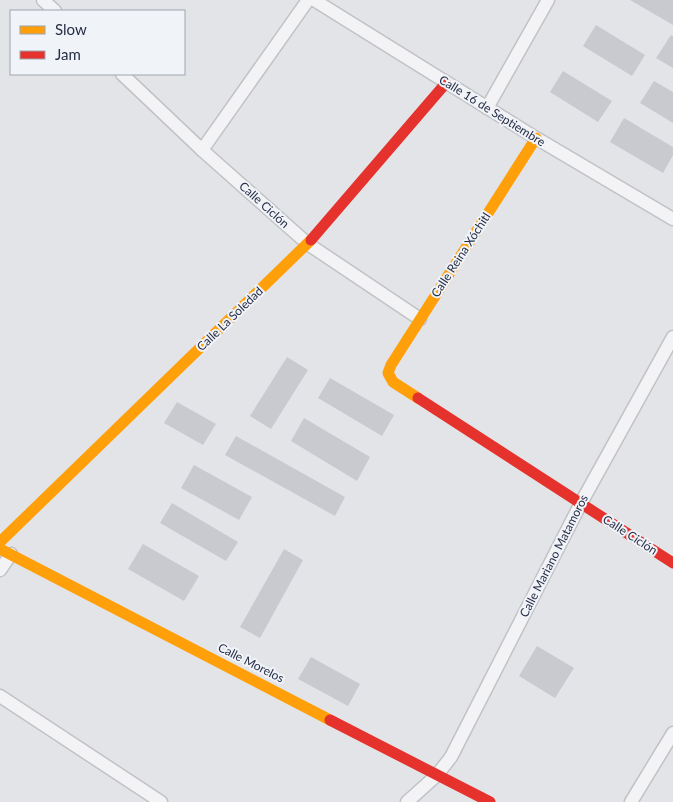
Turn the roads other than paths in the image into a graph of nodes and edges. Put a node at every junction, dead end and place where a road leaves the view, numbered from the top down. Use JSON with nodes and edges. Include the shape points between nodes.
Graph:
{"nodes":[{"id":1,"x":43,"y":0,"type":"edge"},
{"id":2,"x":308,"y":0,"type":"edge"},
{"id":3,"x":314,"y":0,"type":"edge"},
{"id":4,"x":548,"y":0,"type":"edge"},
{"id":5,"x":54,"y":10,"type":"edge"},
{"id":6,"x":123,"y":75,"type":"edge"},
{"id":7,"x":446,"y":83,"type":"junction"},
{"id":8,"x":488,"y":108,"type":"junction"},
{"id":9,"x":536,"y":138,"type":"junction"},
{"id":10,"x":202,"y":150,"type":"junction"},
{"id":11,"x":673,"y":218,"type":"edge"},
{"id":12,"x":308,"y":244,"type":"junction"},
{"id":13,"x":420,"y":319,"type":"junction"},
{"id":14,"x":673,"y":337,"type":"edge"},
{"id":15,"x":388,"y":373,"type":"joint"},
{"id":16,"x":581,"y":503,"type":"junction"},
{"id":17,"x":0,"y":542,"type":"edge"},
{"id":18,"x":5,"y":551,"type":"edge"},
{"id":19,"x":673,"y":563,"type":"edge"},
{"id":20,"x":0,"y":570,"type":"edge"},
{"id":21,"x":0,"y":696,"type":"edge"},
{"id":22,"x":673,"y":733,"type":"edge"},
{"id":23,"x":437,"y":775,"type":"junction"},
{"id":24,"x":161,"y":802,"type":"edge"},
{"id":25,"x":407,"y":802,"type":"edge"},
{"id":26,"x":490,"y":802,"type":"edge"},
{"id":27,"x":631,"y":802,"type":"edge"}],
"edges":[{"from":1,"to":5,"type":"street"},
{"from":2,"to":10,"type":"street"},
{"from":3,"to":7,"type":"street","name":"Calle 16 de Septiembre"},
{"from":4,"to":8,"type":"street"},
{"from":6,"to":10,"type":"street","name":"Calle Ciclón"},
{"from":7,"to":8,"type":"street","name":"Calle 16 de Septiembre"},
{"from":7,"to":12,"type":"street","name":"Calle La Soledad"},
{"from":8,"to":9,"type":"street","name":"Calle 16 de Septiembre"},
{"from":9,"to":11,"type":"street","name":"Calle 16 de Septiembre"},
{"from":9,"to":13,"type":"street","name":"Calle Reina Xóchitl"},
{"from":10,"to":12,"type":"street","name":"Calle Ciclón"},
{"from":12,"to":13,"type":"street","name":"Calle Ciclón"},
{"from":12,"to":17,"type":"street","name":"Calle La Soledad"},
{"from":13,"to":15,"type":"street","name":"Calle Reina Xóchitl"},
{"from":14,"to":16,"type":"street","name":"Calle Mariano Matamoros"},
{"from":15,"to":16,"type":"street","name":"Calle Ciclón","via":[[393,382]]},
{"from":16,"to":19,"type":"street","name":"Calle Ciclón"},
{"from":16,"to":23,"type":"street","name":"Calle Mariano Matamoros","via":[[451,757]]},
{"from":18,"to":20,"type":"street"},
{"from":18,"to":23,"type":"street","name":"Calle Morelos"},
{"from":21,"to":24,"type":"street"},
{"from":22,"to":27,"type":"street"},
{"from":23,"to":25,"type":"street","name":"Calle Mariano Matamoros"},
{"from":23,"to":26,"type":"street","name":"Calle Morelos"}]}
